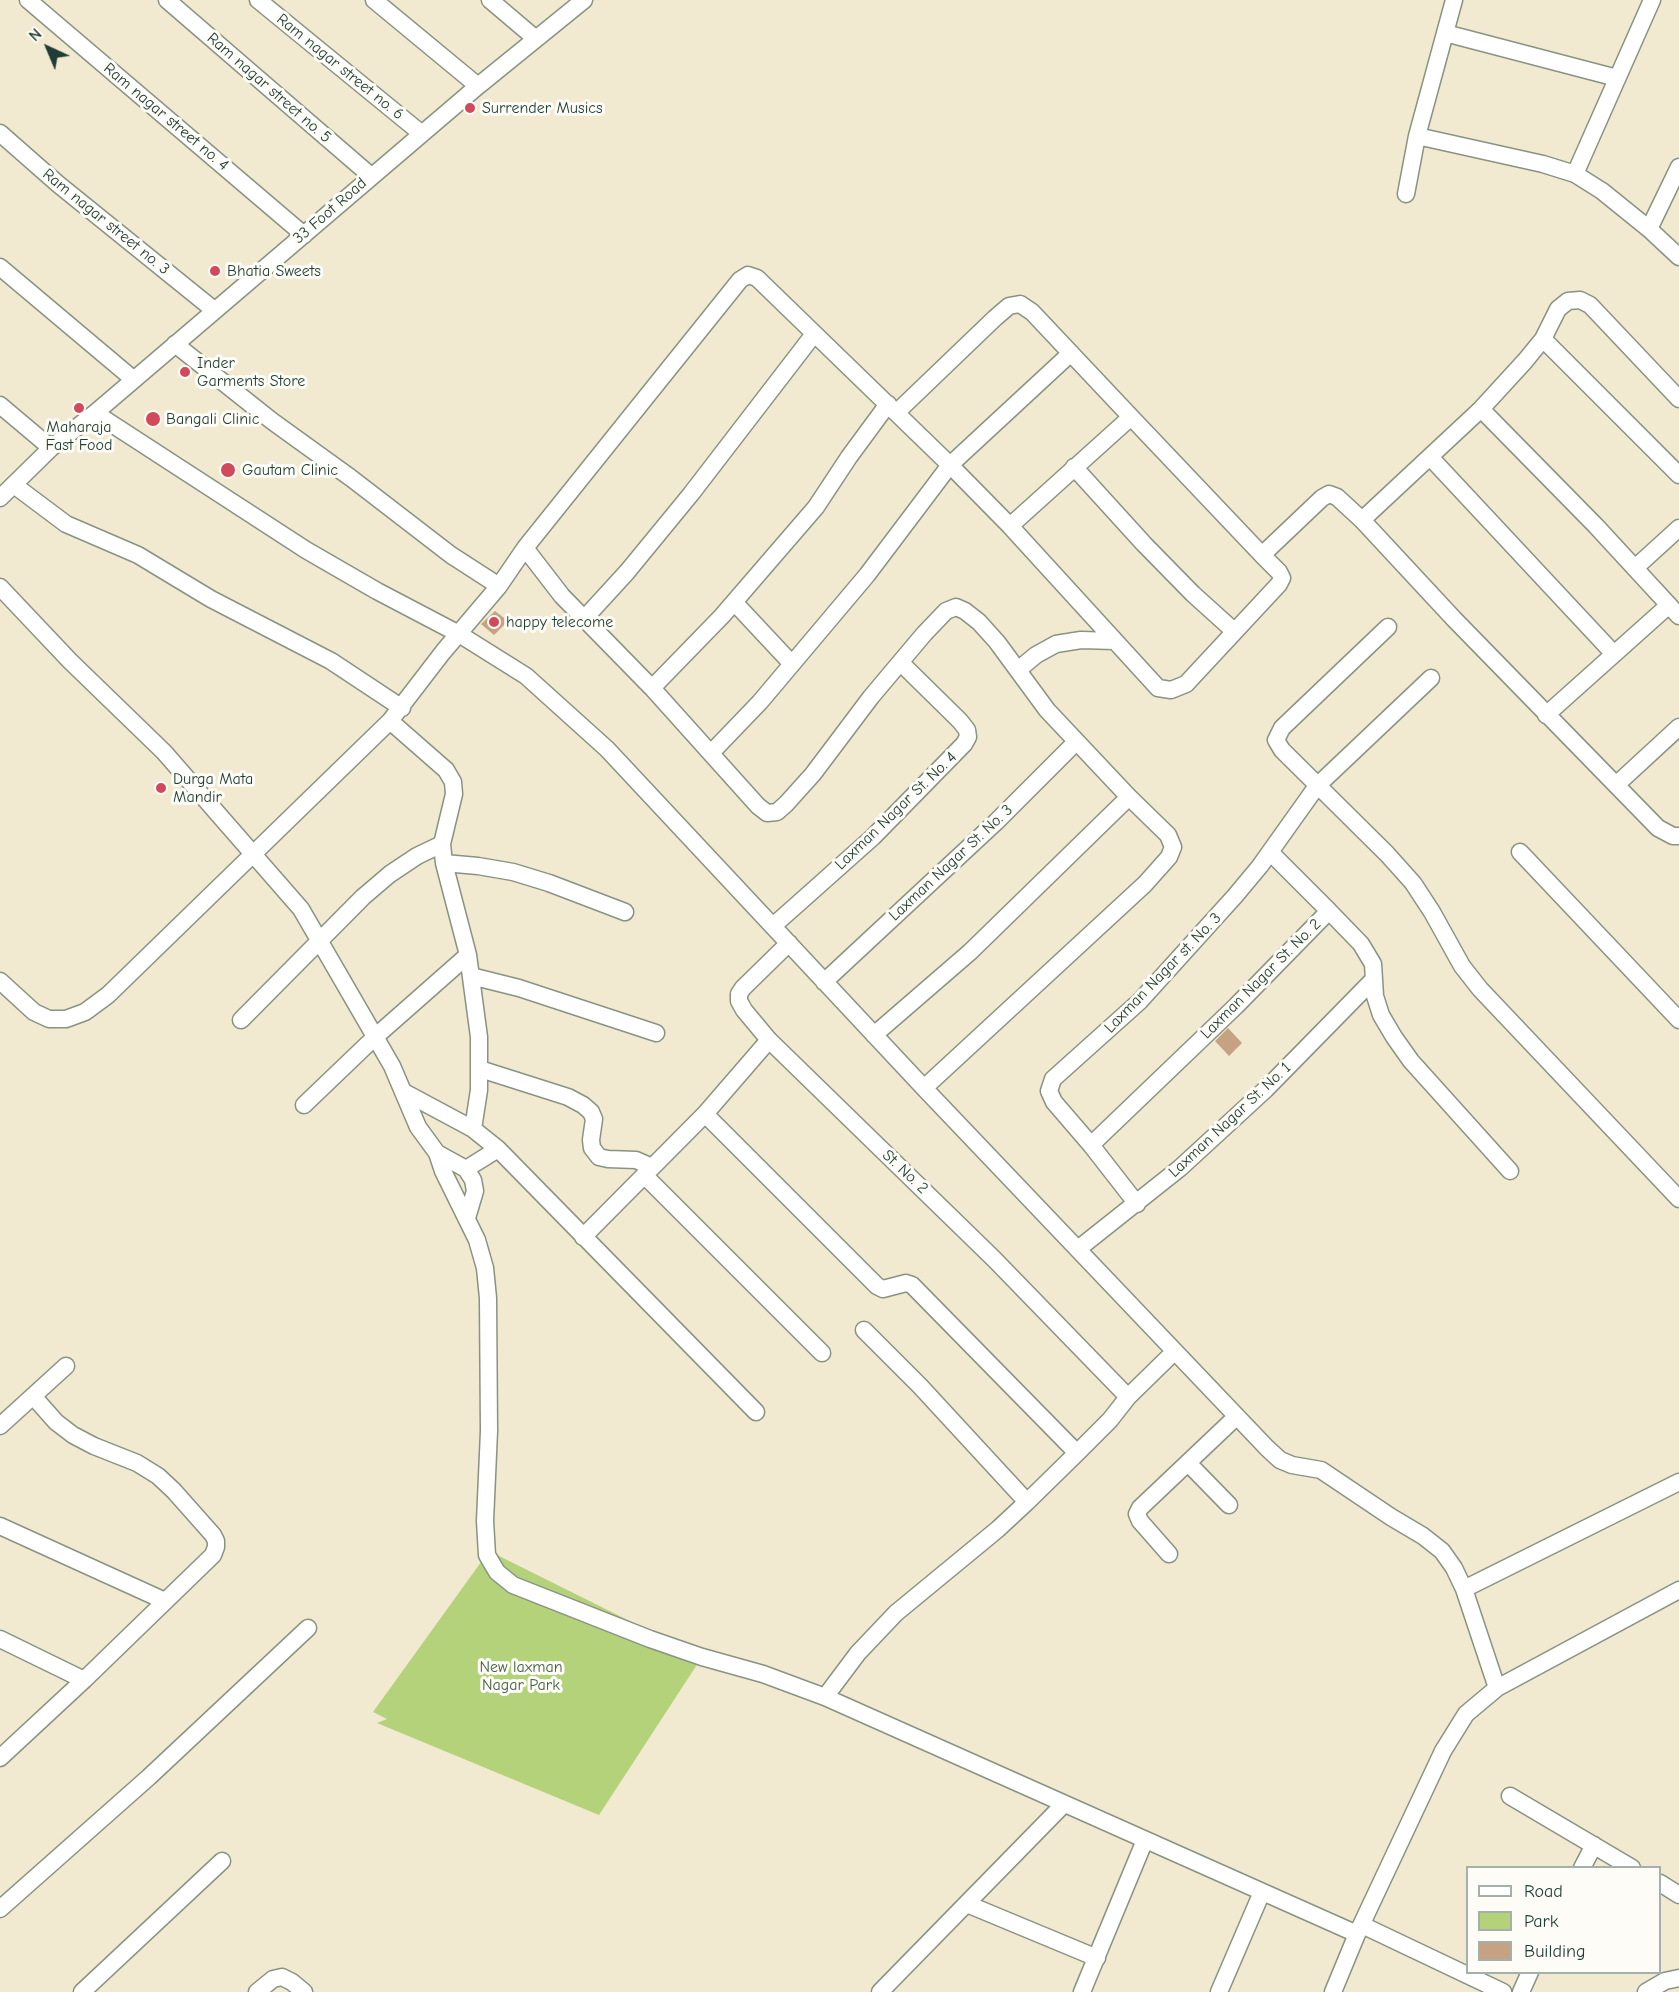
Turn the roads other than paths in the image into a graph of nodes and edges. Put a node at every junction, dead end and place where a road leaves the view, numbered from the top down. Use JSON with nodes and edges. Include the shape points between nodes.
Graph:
{"nodes":[{"id":1,"x":28,"y":0,"type":"edge"},
{"id":2,"x":167,"y":0,"type":"edge"},
{"id":3,"x":258,"y":0,"type":"edge"},
{"id":4,"x":374,"y":0,"type":"edge"},
{"id":5,"x":489,"y":0,"type":"edge"},
{"id":6,"x":584,"y":0,"type":"edge"},
{"id":7,"x":1454,"y":0,"type":"edge"},
{"id":8,"x":1652,"y":0,"type":"edge"},
{"id":9,"x":1445,"y":33,"type":"junction"},
{"id":10,"x":536,"y":39,"type":"junction"},
{"id":11,"x":1617,"y":78,"type":"junction"},
{"id":12,"x":478,"y":86,"type":"junction"},
{"id":13,"x":0,"y":133,"type":"edge"},
{"id":14,"x":422,"y":134,"type":"junction"},
{"id":15,"x":1417,"y":136,"type":"junction"},
{"id":16,"x":1679,"y":167,"type":"edge"},
{"id":17,"x":1575,"y":174,"type":"junction"},
{"id":18,"x":371,"y":176,"type":"junction"},
{"id":19,"x":1406,"y":194,"type":"dead end"},
{"id":20,"x":1649,"y":229,"type":"junction"},
{"id":21,"x":304,"y":235,"type":"junction"},
{"id":22,"x":1679,"y":257,"type":"edge"},
{"id":23,"x":0,"y":267,"type":"edge"},
{"id":24,"x":214,"y":310,"type":"junction"},
{"id":25,"x":814,"y":334,"type":"junction"},
{"id":26,"x":1543,"y":339,"type":"junction"},
{"id":27,"x":175,"y":344,"type":"junction"},
{"id":28,"x":1071,"y":353,"type":"junction"},
{"id":29,"x":133,"y":379,"type":"junction"},
{"id":30,"x":1679,"y":399,"type":"edge"},
{"id":31,"x":0,"y":405,"type":"edge"},
{"id":32,"x":892,"y":408,"type":"junction"},
{"id":33,"x":1481,"y":409,"type":"junction"},
{"id":34,"x":95,"y":413,"type":"junction"},
{"id":35,"x":1131,"y":417,"type":"junction"},
{"id":36,"x":51,"y":448,"type":"junction"},
{"id":37,"x":1430,"y":457,"type":"junction"},
{"id":38,"x":950,"y":465,"type":"junction"},
{"id":39,"x":1074,"y":467,"type":"junction"},
{"id":40,"x":1679,"y":475,"type":"edge"},
{"id":41,"x":14,"y":486,"type":"junction"},
{"id":42,"x":0,"y":498,"type":"edge"},
{"id":43,"x":1362,"y":519,"type":"junction"},
{"id":44,"x":1010,"y":526,"type":"junction"},
{"id":45,"x":1679,"y":528,"type":"edge"},
{"id":46,"x":525,"y":548,"type":"junction"},
{"id":47,"x":1262,"y":555,"type":"junction"},
{"id":48,"x":1635,"y":568,"type":"junction"},
{"id":49,"x":498,"y":586,"type":"junction"},
{"id":50,"x":0,"y":587,"type":"edge"},
{"id":51,"x":734,"y":602,"type":"junction"},
{"id":52,"x":1674,"y":611,"type":"edge"},
{"id":53,"x":584,"y":619,"type":"junction"},
{"id":54,"x":1388,"y":627,"type":"dead end"},
{"id":55,"x":1234,"y":631,"type":"junction"},
{"id":56,"x":459,"y":634,"type":"junction"},
{"id":57,"x":1115,"y":641,"type":"junction"},
{"id":58,"x":1614,"y":654,"type":"junction"},
{"id":59,"x":902,"y":663,"type":"junction"},
{"id":60,"x":792,"y":664,"type":"junction"},
{"id":61,"x":1018,"y":670,"type":"junction"},
{"id":62,"x":1431,"y":678,"type":"dead end"},
{"id":63,"x":652,"y":688,"type":"junction"},
{"id":64,"x":402,"y":708,"type":"junction"},
{"id":65,"x":1546,"y":715,"type":"junction"},
{"id":66,"x":390,"y":721,"type":"junction"},
{"id":67,"x":1679,"y":727,"type":"edge"},
{"id":68,"x":1076,"y":742,"type":"junction"},
{"id":69,"x":711,"y":753,"type":"junction"},
{"id":70,"x":1616,"y":785,"type":"junction"},
{"id":71,"x":1317,"y":786,"type":"junction"},
{"id":72,"x":1129,"y":797,"type":"junction"},
{"id":73,"x":1679,"y":836,"type":"edge"},
{"id":74,"x":442,"y":844,"type":"junction"},
{"id":75,"x":1270,"y":852,"type":"junction"},
{"id":76,"x":1520,"y":852,"type":"dead end"},
{"id":77,"x":254,"y":854,"type":"junction"},
{"id":78,"x":444,"y":863,"type":"junction"},
{"id":79,"x":1329,"y":911,"type":"junction"},
{"id":80,"x":625,"y":912,"type":"dead end"},
{"id":81,"x":773,"y":926,"type":"junction"},
{"id":82,"x":320,"y":940,"type":"junction"},
{"id":83,"x":789,"y":943,"type":"junction"},
{"id":84,"x":468,"y":954,"type":"junction"},
{"id":85,"x":471,"y":976,"type":"junction"},
{"id":86,"x":1373,"y":980,"type":"junction"},
{"id":87,"x":0,"y":981,"type":"edge"},
{"id":88,"x":824,"y":982,"type":"junction"},
{"id":89,"x":241,"y":1020,"type":"dead end"},
{"id":90,"x":1679,"y":1020,"type":"edge"},
{"id":91,"x":656,"y":1033,"type":"dead end"},
{"id":92,"x":874,"y":1035,"type":"junction"},
{"id":93,"x":375,"y":1037,"type":"junction"},
{"id":94,"x":770,"y":1040,"type":"junction"},
{"id":95,"x":480,"y":1070,"type":"junction"},
{"id":96,"x":924,"y":1088,"type":"junction"},
{"id":97,"x":404,"y":1092,"type":"junction"},
{"id":98,"x":304,"y":1105,"type":"dead end"},
{"id":99,"x":705,"y":1114,"type":"junction"},
{"id":100,"x":473,"y":1129,"type":"junction"},
{"id":101,"x":1090,"y":1145,"type":"junction"},
{"id":102,"x":498,"y":1149,"type":"junction"},
{"id":103,"x":437,"y":1153,"type":"junction"},
{"id":104,"x":466,"y":1169,"type":"junction"},
{"id":105,"x":648,"y":1171,"type":"junction"},
{"id":106,"x":1510,"y":1171,"type":"dead end"},
{"id":107,"x":1679,"y":1199,"type":"edge"},
{"id":108,"x":1137,"y":1204,"type":"junction"},
{"id":109,"x":466,"y":1218,"type":"junction"},
{"id":110,"x":583,"y":1237,"type":"junction"},
{"id":111,"x":1078,"y":1249,"type":"junction"},
{"id":112,"x":864,"y":1330,"type":"dead end"},
{"id":113,"x":1174,"y":1352,"type":"junction"},
{"id":114,"x":822,"y":1353,"type":"dead end"},
{"id":115,"x":66,"y":1366,"type":"dead end"},
{"id":116,"x":33,"y":1396,"type":"junction"},
{"id":117,"x":1128,"y":1397,"type":"junction"},
{"id":118,"x":756,"y":1412,"type":"dead end"},
{"id":119,"x":1236,"y":1417,"type":"junction"},
{"id":120,"x":0,"y":1426,"type":"edge"},
{"id":121,"x":1077,"y":1453,"type":"junction"},
{"id":122,"x":1188,"y":1463,"type":"junction"},
{"id":123,"x":1679,"y":1482,"type":"edge"},
{"id":124,"x":1027,"y":1502,"type":"junction"},
{"id":125,"x":1229,"y":1504,"type":"dead end"},
{"id":126,"x":0,"y":1526,"type":"edge"},
{"id":127,"x":1169,"y":1554,"type":"dead end"},
{"id":128,"x":1464,"y":1589,"type":"junction"},
{"id":129,"x":1679,"y":1590,"type":"edge"},
{"id":130,"x":165,"y":1601,"type":"junction"},
{"id":131,"x":308,"y":1628,"type":"dead end"},
{"id":132,"x":0,"y":1639,"type":"edge"},
{"id":133,"x":84,"y":1680,"type":"junction"},
{"id":134,"x":1497,"y":1688,"type":"junction"},
{"id":135,"x":825,"y":1697,"type":"junction"},
{"id":136,"x":0,"y":1758,"type":"edge"},
{"id":137,"x":1510,"y":1796,"type":"dead end"},
{"id":138,"x":1064,"y":1804,"type":"junction"},
{"id":139,"x":1145,"y":1840,"type":"junction"},
{"id":140,"x":1593,"y":1845,"type":"junction"},
{"id":141,"x":222,"y":1861,"type":"dead end"},
{"id":142,"x":1583,"y":1866,"type":"edge"},
{"id":143,"x":1629,"y":1866,"type":"edge"},
{"id":144,"x":1661,"y":1885,"type":"edge"},
{"id":145,"x":1262,"y":1892,"type":"junction"},
{"id":146,"x":1679,"y":1895,"type":"edge"},
{"id":147,"x":967,"y":1904,"type":"junction"},
{"id":148,"x":0,"y":1909,"type":"edge"},
{"id":149,"x":1360,"y":1929,"type":"junction"},
{"id":150,"x":1096,"y":1958,"type":"junction"},
{"id":151,"x":1529,"y":1974,"type":"edge"},
{"id":152,"x":1679,"y":1978,"type":"edge"},
{"id":153,"x":82,"y":1992,"type":"edge"},
{"id":154,"x":257,"y":1992,"type":"edge"},
{"id":155,"x":304,"y":1992,"type":"edge"},
{"id":156,"x":880,"y":1992,"type":"edge"},
{"id":157,"x":1082,"y":1992,"type":"edge"},
{"id":158,"x":1219,"y":1992,"type":"edge"},
{"id":159,"x":1333,"y":1992,"type":"edge"},
{"id":160,"x":1503,"y":1992,"type":"edge"},
{"id":161,"x":1521,"y":1992,"type":"edge"},
{"id":162,"x":1646,"y":1992,"type":"edge"}],
"edges":[{"from":1,"to":21,"type":"street","name":"Ram nagar street no. 4"},
{"from":2,"to":18,"type":"street","name":"Ram nagar street no. 5"},
{"from":3,"to":14,"type":"street","name":"Ram nagar street no. 6"},
{"from":4,"to":12,"type":"street"},
{"from":5,"to":10,"type":"street"},
{"from":6,"to":10,"type":"street","name":"33 Foot Road"},
{"from":7,"to":9,"type":"street"},
{"from":8,"to":11,"type":"street"},
{"from":9,"to":11,"type":"street"},
{"from":9,"to":15,"type":"street"},
{"from":10,"to":12,"type":"street","name":"33 Foot Road"},
{"from":11,"to":17,"type":"street"},
{"from":12,"to":14,"type":"street","name":"33 Foot Road"},
{"from":13,"to":24,"type":"street","name":"Ram nagar street no. 3"},
{"from":14,"to":18,"type":"street","name":"33 Foot Road"},
{"from":15,"to":17,"type":"street"},
{"from":15,"to":19,"type":"street"},
{"from":16,"to":20,"type":"street"},
{"from":17,"to":20,"type":"street"},
{"from":18,"to":21,"type":"street","name":"33 Foot Road"},
{"from":20,"to":22,"type":"street"},
{"from":21,"to":24,"type":"street","name":"33 Foot Road"},
{"from":23,"to":29,"type":"street"},
{"from":24,"to":27,"type":"street","name":"33 Foot Road"},
{"from":25,"to":32,"type":"street"},
{"from":25,"to":46,"type":"street","via":[[758,278],[748,275],[740,280]]},
{"from":25,"to":53,"type":"street","via":[[691,494]]},
{"from":26,"to":30,"type":"street","via":[[1558,309],[1580,300],[1590,304]]},
{"from":26,"to":33,"type":"street"},
{"from":26,"to":40,"type":"street"},
{"from":27,"to":29,"type":"street","name":"33 Foot Road"},
{"from":27,"to":49,"type":"street","via":[[272,421]]},
{"from":28,"to":32,"type":"street","via":[[1032,312],[1020,304],[1009,306]]},
{"from":28,"to":35,"type":"street"},
{"from":28,"to":38,"type":"street"},
{"from":29,"to":34,"type":"street","name":"33 Foot Road"},
{"from":31,"to":36,"type":"street"},
{"from":32,"to":38,"type":"street"},
{"from":32,"to":51,"type":"street","via":[[849,457],[816,507]]},
{"from":33,"to":37,"type":"street"},
{"from":33,"to":48,"type":"street"},
{"from":34,"to":36,"type":"street","name":"33 Foot Road"},
{"from":34,"to":56,"type":"street","via":[[306,550]]},
{"from":35,"to":39,"type":"street"},
{"from":35,"to":47,"type":"street"},
{"from":36,"to":41,"type":"street","name":"33 Foot Road"},
{"from":37,"to":43,"type":"street"},
{"from":37,"to":58,"type":"street"},
{"from":38,"to":44,"type":"street"},
{"from":38,"to":60,"type":"street","via":[[867,575]]},
{"from":39,"to":44,"type":"street"},
{"from":39,"to":55,"type":"street","via":[[1144,544]]},
{"from":41,"to":42,"type":"street","name":"33 Foot Road"},
{"from":41,"to":64,"type":"street","via":[[66,524],[138,555],[331,661]]},
{"from":43,"to":47,"type":"street","via":[[1329,494]]},
{"from":43,"to":65,"type":"street"},
{"from":44,"to":57,"type":"street"},
{"from":45,"to":48,"type":"street"},
{"from":46,"to":49,"type":"street"},
{"from":46,"to":53,"type":"street"},
{"from":47,"to":55,"type":"street","via":[[1282,578]]},
{"from":48,"to":52,"type":"street"},
{"from":49,"to":56,"type":"street"},
{"from":50,"to":77,"type":"street","via":[[164,752]]},
{"from":51,"to":60,"type":"street"},
{"from":51,"to":63,"type":"street"},
{"from":52,"to":58,"type":"street"},
{"from":53,"to":63,"type":"street"},
{"from":54,"to":71,"type":"street","via":[[1282,728],[1276,740]]},
{"from":55,"to":57,"type":"street","via":[[1186,684],[1171,690],[1158,688]]},
{"from":56,"to":64,"type":"street"},
{"from":56,"to":81,"type":"street","via":[[526,676],[607,749]]},
{"from":57,"to":61,"type":"street","via":[[1056,644]]},
{"from":58,"to":65,"type":"street"},
{"from":59,"to":61,"type":"street","via":[[946,611],[956,607],[979,622]]},
{"from":59,"to":69,"type":"street","via":[[813,774],[777,812],[767,813],[758,806]]},
{"from":59,"to":81,"type":"street","name":"Laxman Nagar St. No. 4","via":[[960,722],[968,737],[873,837]]},
{"from":60,"to":69,"type":"street"},
{"from":61,"to":68,"type":"street"},
{"from":62,"to":71,"type":"street","name":"Laxman Nagar st. No. 3"},
{"from":63,"to":69,"type":"street"},
{"from":64,"to":66,"type":"street"},
{"from":65,"to":70,"type":"street"},
{"from":66,"to":74,"type":"street","via":[[446,770],[453,782]]},
{"from":66,"to":77,"type":"street"},
{"from":67,"to":70,"type":"street"},
{"from":68,"to":72,"type":"street"},
{"from":68,"to":88,"type":"street","name":"Laxman Nagar St. No. 3"},
{"from":70,"to":73,"type":"street","via":[[1658,828]]},
{"from":71,"to":75,"type":"street","name":"Laxman Nagar st. No. 3"},
{"from":71,"to":107,"type":"street","via":[[1413,883],[1480,989]]},
{"from":72,"to":92,"type":"street","via":[[970,952]]},
{"from":72,"to":96,"type":"street","via":[[1168,835],[1173,846],[1169,857],[1145,884]]},
{"from":74,"to":78,"type":"street"},
{"from":74,"to":82,"type":"street","via":[[390,874]]},
{"from":75,"to":79,"type":"street"},
{"from":75,"to":101,"type":"street","name":"Laxman Nagar st. No. 3","via":[[1140,1001],[1053,1079],[1049,1091],[1054,1102]]},
{"from":76,"to":90,"type":"street"},
{"from":77,"to":82,"type":"street","via":[[301,909]]},
{"from":77,"to":87,"type":"street","via":[[108,995],[85,1012],[66,1019],[49,1019],[33,1012]]},
{"from":78,"to":80,"type":"street","via":[[513,872]]},
{"from":78,"to":84,"type":"street"},
{"from":79,"to":86,"type":"street","name":"Laxman Nagar St. No. 2","via":[[1361,944],[1373,964]]},
{"from":79,"to":101,"type":"street","name":"Laxman Nagar St. No. 2"},
{"from":81,"to":83,"type":"street"},
{"from":82,"to":89,"type":"street"},
{"from":82,"to":93,"type":"street"},
{"from":83,"to":88,"type":"street"},
{"from":83,"to":94,"type":"street","name":"St. No. 2","via":[[740,994],[744,1010]]},
{"from":84,"to":85,"type":"street"},
{"from":84,"to":93,"type":"street"},
{"from":85,"to":91,"type":"street"},
{"from":85,"to":95,"type":"street"},
{"from":86,"to":106,"type":"street","name":"Laxman Nagar St. No. 2","via":[[1381,1014],[1411,1061]]},
{"from":86,"to":108,"type":"street","name":"Laxman Nagar St. No. 1","via":[[1266,1089]]},
{"from":88,"to":92,"type":"street"},
{"from":92,"to":96,"type":"street"},
{"from":93,"to":97,"type":"street"},
{"from":93,"to":98,"type":"street"},
{"from":94,"to":99,"type":"street"},
{"from":94,"to":117,"type":"street","name":"St. No. 2","via":[[994,1259]]},
{"from":95,"to":100,"type":"street"},
{"from":95,"to":105,"type":"street","via":[[583,1105],[594,1119],[592,1148],[599,1156],[636,1160]]},
{"from":96,"to":111,"type":"street"},
{"from":97,"to":100,"type":"street"},
{"from":97,"to":103,"type":"street","via":[[418,1127]]},
{"from":99,"to":105,"type":"street"},
{"from":99,"to":121,"type":"street","via":[[877,1286],[912,1285]]},
{"from":100,"to":102,"type":"street"},
{"from":101,"to":108,"type":"street"},
{"from":102,"to":104,"type":"street"},
{"from":102,"to":110,"type":"street"},
{"from":103,"to":104,"type":"street"},
{"from":103,"to":109,"type":"street"},
{"from":104,"to":109,"type":"street","via":[[475,1191]]},
{"from":105,"to":110,"type":"street"},
{"from":105,"to":114,"type":"street"},
{"from":108,"to":111,"type":"street","name":"Laxman Nagar St. No. 1"},
{"from":109,"to":135,"type":"street","via":[[477,1240],[486,1278],[489,1431],[485,1521],[487,1555],[497,1572],[513,1585],[650,1639]]},
{"from":110,"to":118,"type":"street"},
{"from":111,"to":113,"type":"street"},
{"from":112,"to":124,"type":"street"},
{"from":113,"to":117,"type":"street"},
{"from":113,"to":119,"type":"street"},
{"from":115,"to":116,"type":"street"},
{"from":116,"to":120,"type":"street"},
{"from":116,"to":130,"type":"street","via":[[72,1435],[158,1476],[213,1535],[213,1555]]},
{"from":117,"to":121,"type":"street"},
{"from":119,"to":122,"type":"street"},
{"from":119,"to":128,"type":"street","via":[[1280,1460],[1321,1470],[1424,1536],[1442,1551]]},
{"from":121,"to":124,"type":"street"},
{"from":122,"to":125,"type":"street"},
{"from":122,"to":127,"type":"street","via":[[1137,1514]]},
{"from":123,"to":128,"type":"street"},
{"from":124,"to":135,"type":"street","via":[[896,1613],[858,1653]]},
{"from":126,"to":130,"type":"street"},
{"from":128,"to":134,"type":"street"},
{"from":129,"to":134,"type":"street"},
{"from":130,"to":133,"type":"street"},
{"from":131,"to":148,"type":"street"},
{"from":132,"to":133,"type":"street"},
{"from":133,"to":136,"type":"street"},
{"from":134,"to":149,"type":"street","via":[[1466,1714],[1443,1751]]},
{"from":135,"to":138,"type":"street"},
{"from":137,"to":140,"type":"street"},
{"from":138,"to":139,"type":"street"},
{"from":138,"to":147,"type":"street"},
{"from":139,"to":145,"type":"street"},
{"from":139,"to":150,"type":"street"},
{"from":140,"to":142,"type":"street"},
{"from":140,"to":143,"type":"street"},
{"from":141,"to":153,"type":"street"},
{"from":144,"to":146,"type":"street"},
{"from":145,"to":149,"type":"street"},
{"from":145,"to":158,"type":"street"},
{"from":147,"to":150,"type":"street"},
{"from":147,"to":156,"type":"street"},
{"from":149,"to":159,"type":"street"},
{"from":149,"to":160,"type":"street"},
{"from":150,"to":157,"type":"street"},
{"from":151,"to":161,"type":"street"},
{"from":152,"to":162,"type":"street"},
{"from":154,"to":155,"type":"street","via":[[273,1978],[282,1977]]}]}
